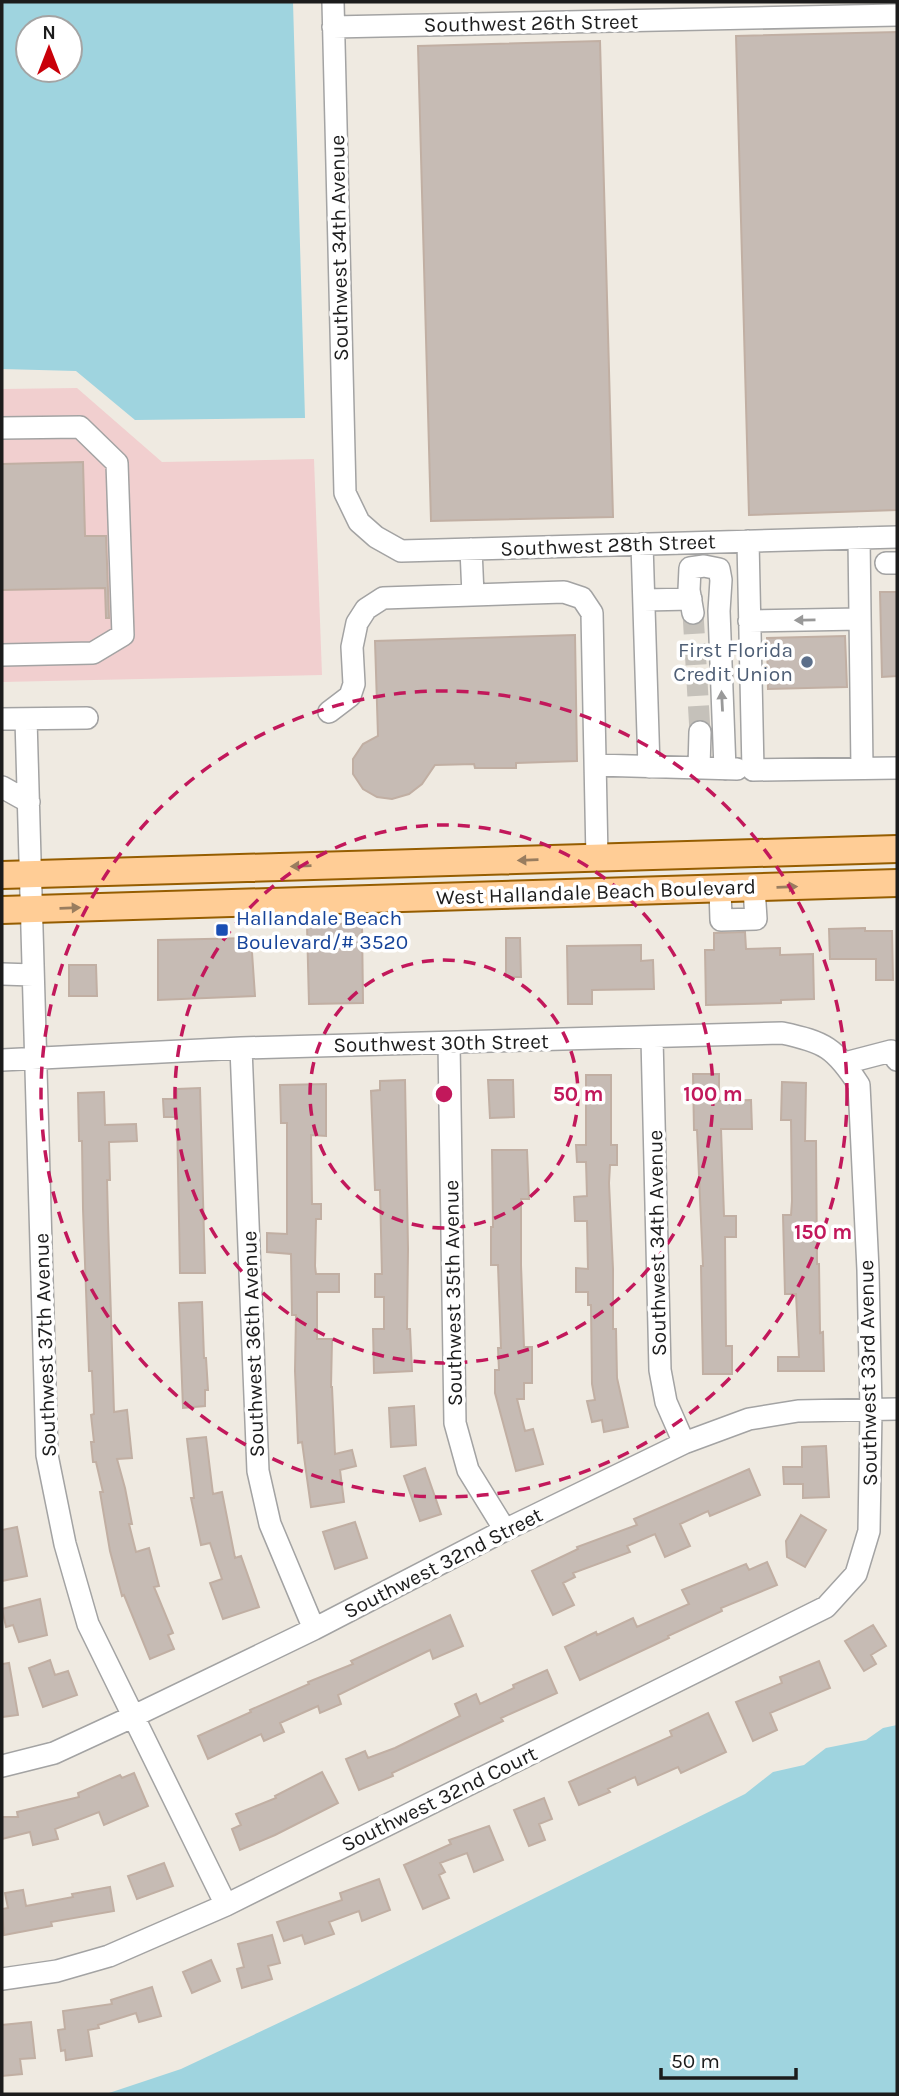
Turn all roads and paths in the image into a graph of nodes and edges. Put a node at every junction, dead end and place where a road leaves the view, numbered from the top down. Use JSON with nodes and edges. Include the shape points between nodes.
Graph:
{"nodes":[{"id":1,"x":333,"y":2,"type":"edge"},
{"id":2,"x":897,"y":15,"type":"edge"},
{"id":3,"x":333,"y":27,"type":"junction"},
{"id":4,"x":2,"y":428,"type":"edge"},
{"id":5,"x":345,"y":494,"type":"joint"},
{"id":6,"x":897,"y":537,"type":"edge"},
{"id":7,"x":859,"y":538,"type":"junction"},
{"id":8,"x":748,"y":541,"type":"junction"},
{"id":9,"x":642,"y":544,"type":"junction"},
{"id":10,"x":471,"y":550,"type":"junction"},
{"id":11,"x":472,"y":595,"type":"junction"},
{"id":12,"x":644,"y":600,"type":"junction"},
{"id":13,"x":860,"y":619,"type":"junction"},
{"id":14,"x":749,"y":621,"type":"junction"},
{"id":15,"x":2,"y":655,"type":"edge"},
{"id":16,"x":329,"y":712,"type":"dead end"},
{"id":17,"x":87,"y":718,"type":"dead end"},
{"id":18,"x":2,"y":719,"type":"edge"},
{"id":19,"x":26,"y":719,"type":"junction"},
{"id":20,"x":699,"y":732,"type":"tunnel mouth"},
{"id":21,"x":596,"y":765,"type":"junction"},
{"id":22,"x":649,"y":767,"type":"junction"},
{"id":23,"x":699,"y":768,"type":"junction"},
{"id":24,"x":862,"y":768,"type":"junction"},
{"id":25,"x":897,"y":768,"type":"edge"},
{"id":26,"x":725,"y":769,"type":"junction"},
{"id":27,"x":753,"y":770,"type":"junction"},
{"id":28,"x":2,"y":787,"type":"edge"},
{"id":29,"x":29,"y":802,"type":"junction"},
{"id":30,"x":897,"y":849,"type":"edge"},
{"id":31,"x":789,"y":852,"type":"junction"},
{"id":32,"x":597,"y":858,"type":"junction"},
{"id":33,"x":31,"y":874,"type":"junction"},
{"id":34,"x":2,"y":875,"type":"edge"},
{"id":35,"x":897,"y":883,"type":"edge"},
{"id":36,"x":601,"y":892,"type":"junction"},
{"id":37,"x":397,"y":898,"type":"junction"},
{"id":38,"x":31,"y":909,"type":"junction"},
{"id":39,"x":2,"y":910,"type":"edge"},
{"id":40,"x":2,"y":974,"type":"edge"},
{"id":41,"x":33,"y":975,"type":"junction"},
{"id":42,"x":652,"y":1038,"type":"junction"},
{"id":43,"x":449,"y":1044,"type":"junction"},
{"id":44,"x":241,"y":1048,"type":"junction"},
{"id":45,"x":36,"y":1059,"type":"junction"},
{"id":46,"x":2,"y":1060,"type":"edge"},
{"id":47,"x":897,"y":1060,"type":"edge"},
{"id":48,"x":845,"y":1063,"type":"junction"},
{"id":49,"x":859,"y":1085,"type":"joint"},
{"id":50,"x":897,"y":1409,"type":"edge"},
{"id":51,"x":870,"y":1410,"type":"junction"},
{"id":52,"x":684,"y":1443,"type":"junction"},
{"id":53,"x":505,"y":1530,"type":"junction"},
{"id":54,"x":856,"y":1574,"type":"joint"},
{"id":55,"x":314,"y":1629,"type":"junction"},
{"id":56,"x":132,"y":1717,"type":"junction"},
{"id":57,"x":2,"y":1766,"type":"edge"},
{"id":58,"x":226,"y":1905,"type":"junction"},
{"id":59,"x":2,"y":1979,"type":"edge"}],
"edges":[{"from":1,"to":3,"type":"street","name":"Southwest 34th Avenue"},
{"from":2,"to":3,"type":"street","name":"Southwest 26th Street"},
{"from":3,"to":5,"type":"street","name":"Southwest 34th Avenue"},
{"from":4,"to":15,"type":"street","via":[[80,427],[117,463],[123,635],[93,653]]},
{"from":5,"to":10,"type":"street","name":"Southwest 28th Street","via":[[359,522],[401,551]]},
{"from":6,"to":7,"type":"street","name":"Southwest 28th Street"},
{"from":7,"to":8,"type":"street","name":"Southwest 28th Street"},
{"from":7,"to":13,"type":"street"},
{"from":8,"to":9,"type":"street","name":"Southwest 28th Street"},
{"from":8,"to":14,"type":"street"},
{"from":9,"to":10,"type":"street","name":"Southwest 28th Street"},
{"from":9,"to":12,"type":"street"},
{"from":10,"to":11,"type":"street"},
{"from":11,"to":16,"type":"street","via":[[383,598],[366,609],[357,623],[352,647],[354,684],[350,696]]},
{"from":11,"to":21,"type":"street","via":[[564,592],[582,598],[592,613]]},
{"from":12,"to":22,"type":"street"},
{"from":26,"to":12,"type":"street","one_way":true,"via":[[719,569],[690,568],[692,606]]},
{"from":13,"to":14,"type":"street","one_way":true},
{"from":13,"to":24,"type":"street"},
{"from":14,"to":27,"type":"street"},
{"from":17,"to":19,"type":"street"},
{"from":18,"to":19,"type":"street"},
{"from":19,"to":29,"type":"street","name":"Southwest 37th Avenue"},
{"from":20,"to":23,"type":"street"},
{"from":21,"to":22,"type":"street"},
{"from":21,"to":32,"type":"street"},
{"from":22,"to":23,"type":"street"},
{"from":23,"to":26,"type":"street"},
{"from":24,"to":25,"type":"street"},
{"from":24,"to":27,"type":"street"},
{"from":26,"to":27,"type":"street"},
{"from":28,"to":29,"type":"street"},
{"from":29,"to":33,"type":"street","name":"Southwest 37th Avenue"},
{"from":30,"to":31,"type":"main road","name":"West Hallandale Beach Boulevard"},
{"from":31,"to":32,"type":"main road","name":"West Hallandale Beach Boulevard"},
{"from":31,"to":36,"type":"main road","via":[[752,869],[633,873]]},
{"from":32,"to":33,"type":"main road","name":"West Hallandale Beach Boulevard","one_way":true},
{"from":32,"to":37,"type":"main road","via":[[552,880],[431,883]]},
{"from":33,"to":34,"type":"main road","name":"West Hallandale Beach Boulevard"},
{"from":33,"to":38,"type":"street","name":"Southwest 37th Avenue"},
{"from":36,"to":35,"type":"main road","name":"West Hallandale Beach Boulevard","one_way":true},
{"from":36,"to":37,"type":"main road","name":"West Hallandale Beach Boulevard"},
{"from":38,"to":37,"type":"main road","name":"West Hallandale Beach Boulevard","one_way":true},
{"from":38,"to":39,"type":"main road","name":"West Hallandale Beach Boulevard"},
{"from":38,"to":41,"type":"street","name":"Southwest 37th Avenue"},
{"from":40,"to":41,"type":"street"},
{"from":41,"to":45,"type":"street","name":"Southwest 37th Avenue"},
{"from":42,"to":43,"type":"street","name":"Southwest 30th Street"},
{"from":42,"to":48,"type":"street","name":"Southwest 30th Street","via":[[782,1033],[824,1045]]},
{"from":42,"to":52,"type":"street","name":"Southwest 34th Avenue","via":[[660,1370],[666,1402]]},
{"from":43,"to":44,"type":"street","name":"Southwest 30th Street"},
{"from":43,"to":53,"type":"street","name":"Southwest 35th Avenue","via":[[455,1423],[468,1470]]},
{"from":44,"to":45,"type":"street","name":"Southwest 30th Street"},
{"from":44,"to":55,"type":"street","name":"Southwest 36th Avenue","via":[[258,1471],[270,1524]]},
{"from":45,"to":46,"type":"street","name":"Southwest 30th Street"},
{"from":45,"to":56,"type":"street","name":"Southwest 37th Avenue","via":[[47,1455],[88,1624]]},
{"from":47,"to":48,"type":"street","via":[[891,1052]]},
{"from":48,"to":49,"type":"street","name":"Southwest 30th Street"},
{"from":49,"to":51,"type":"street","name":"Southwest 33rd Avenue"},
{"from":50,"to":51,"type":"street","name":"Southwest 32nd Street"},
{"from":51,"to":52,"type":"street","name":"Southwest 32nd Street","via":[[797,1411],[749,1419]]},
{"from":51,"to":54,"type":"street","name":"Southwest 33rd Avenue","via":[[869,1531]]},
{"from":52,"to":53,"type":"street","name":"Southwest 32nd Street"},
{"from":53,"to":55,"type":"street","name":"Southwest 32nd Street"},
{"from":54,"to":58,"type":"street","name":"Southwest 32nd Court","via":[[826,1607]]},
{"from":55,"to":56,"type":"street","name":"Southwest 32nd Street"},
{"from":56,"to":57,"type":"street","name":"Southwest 32nd Street","via":[[54,1753]]},
{"from":56,"to":58,"type":"street","name":"Southwest 37th Avenue"},
{"from":58,"to":59,"type":"street","name":"Southwest 32nd Court","via":[[109,1956],[57,1971]]}]}
